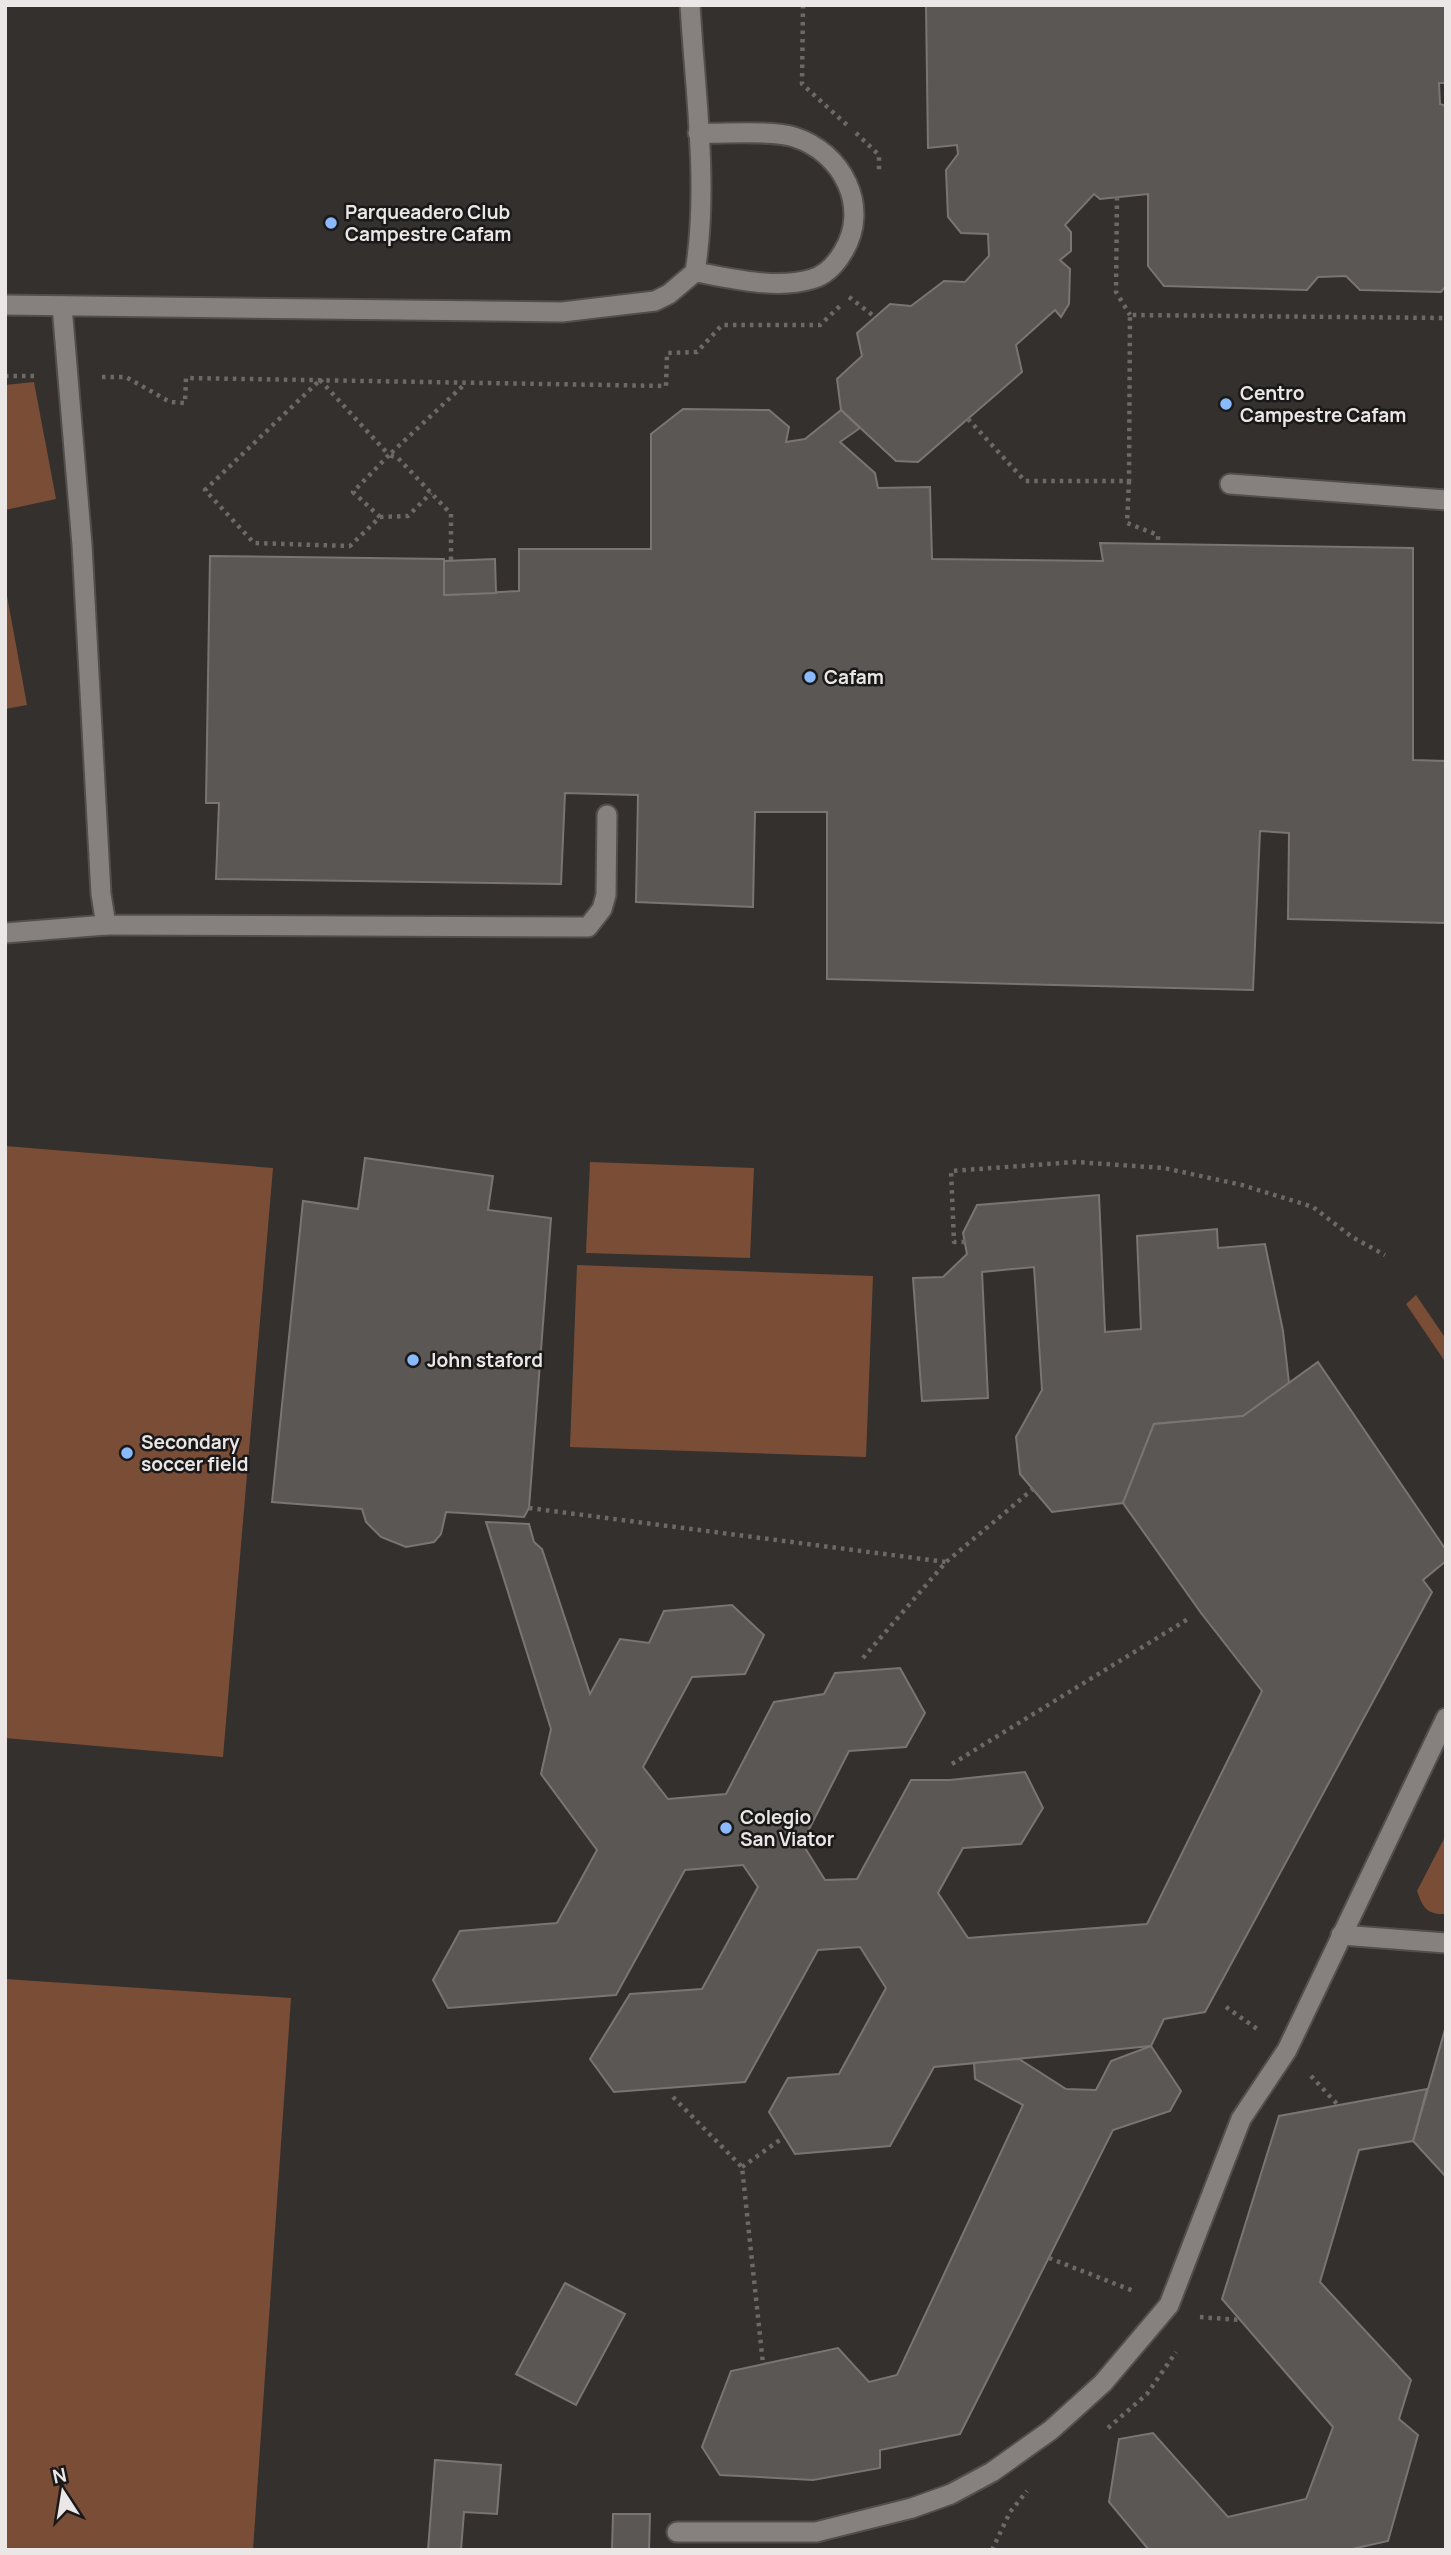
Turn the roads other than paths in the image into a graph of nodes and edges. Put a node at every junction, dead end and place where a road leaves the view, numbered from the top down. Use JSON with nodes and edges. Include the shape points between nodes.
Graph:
{"nodes":[{"id":1,"x":690,"y":5,"type":"edge"},
{"id":2,"x":698,"y":133,"type":"junction"},
{"id":3,"x":695,"y":272,"type":"junction"},
{"id":4,"x":5,"y":305,"type":"edge"},
{"id":5,"x":62,"y":306,"type":"junction"},
{"id":6,"x":1230,"y":484,"type":"dead end"},
{"id":7,"x":1446,"y":500,"type":"edge"},
{"id":8,"x":607,"y":815,"type":"dead end"},
{"id":9,"x":106,"y":925,"type":"junction"},
{"id":10,"x":5,"y":933,"type":"edge"},
{"id":11,"x":1446,"y":1718,"type":"edge"},
{"id":12,"x":1341,"y":1935,"type":"junction"},
{"id":13,"x":1446,"y":1943,"type":"edge"},
{"id":14,"x":677,"y":2532,"type":"dead end"}],
"edges":[{"from":1,"to":2,"type":"lane"},
{"from":2,"to":3,"type":"lane"},
{"from":2,"to":3,"type":"lane","via":[[792,136],[814,145],[844,175],[854,210],[849,241],[839,259],[812,279],[759,282]]},
{"from":3,"to":5,"type":"lane","via":[[655,301],[562,313]]},
{"from":4,"to":5,"type":"lane"},
{"from":5,"to":9,"type":"lane"},
{"from":6,"to":7,"type":"lane"},
{"from":8,"to":9,"type":"lane","via":[[606,895],[588,927]]},
{"from":9,"to":10,"type":"lane"},
{"from":11,"to":12,"type":"lane"},
{"from":12,"to":13,"type":"lane"},
{"from":12,"to":14,"type":"lane","via":[[1287,2050],[1241,2119],[1169,2305],[1103,2383],[1051,2430],[992,2472],[912,2508],[816,2532]]}]}
